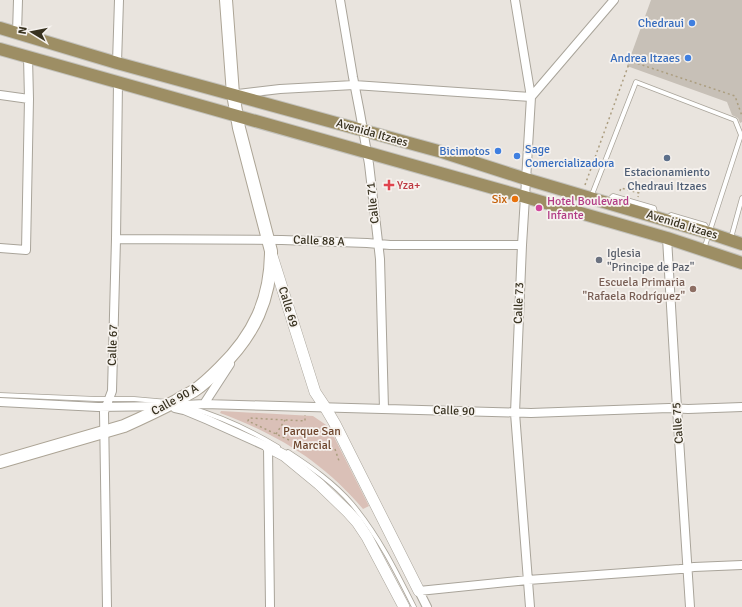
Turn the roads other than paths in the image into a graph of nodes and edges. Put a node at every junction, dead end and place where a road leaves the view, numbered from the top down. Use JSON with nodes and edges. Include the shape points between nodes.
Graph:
{"nodes":[{"id":1,"x":18,"y":0,"type":"edge"},
{"id":2,"x":119,"y":0,"type":"edge"},
{"id":3,"x":226,"y":0,"type":"edge"},
{"id":4,"x":340,"y":0,"type":"edge"},
{"id":5,"x":515,"y":0,"type":"edge"},
{"id":6,"x":614,"y":0,"type":"edge"},
{"id":7,"x":0,"y":28,"type":"edge"},
{"id":8,"x":17,"y":33,"type":"junction"},
{"id":9,"x":0,"y":49,"type":"edge"},
{"id":10,"x":28,"y":57,"type":"junction"},
{"id":11,"x":117,"y":63,"type":"junction"},
{"id":12,"x":118,"y":82,"type":"junction"},
{"id":13,"x":354,"y":85,"type":"junction"},
{"id":14,"x":233,"y":94,"type":"junction"},
{"id":15,"x":0,"y":95,"type":"edge"},
{"id":16,"x":531,"y":97,"type":"junction"},
{"id":17,"x":29,"y":99,"type":"junction"},
{"id":18,"x":237,"y":115,"type":"junction"},
{"id":19,"x":364,"y":131,"type":"junction"},
{"id":20,"x":367,"y":152,"type":"junction"},
{"id":21,"x":526,"y":179,"type":"junction"},
{"id":22,"x":587,"y":193,"type":"junction"},
{"id":23,"x":525,"y":197,"type":"junction"},
{"id":24,"x":742,"y":198,"type":"edge"},
{"id":25,"x":710,"y":233,"type":"junction"},
{"id":26,"x":667,"y":238,"type":"junction"},
{"id":27,"x":116,"y":239,"type":"junction"},
{"id":28,"x":736,"y":242,"type":"edge"},
{"id":29,"x":378,"y":244,"type":"junction"},
{"id":30,"x":522,"y":245,"type":"junction"},
{"id":31,"x":269,"y":246,"type":"junction"},
{"id":32,"x":0,"y":248,"type":"edge"},
{"id":33,"x":704,"y":250,"type":"junction"},
{"id":34,"x":742,"y":263,"type":"edge"},
{"id":35,"x":246,"y":338,"type":"junction"},
{"id":36,"x":0,"y":395,"type":"edge"},
{"id":37,"x":0,"y":402,"type":"edge"},
{"id":38,"x":204,"y":404,"type":"junction"},
{"id":39,"x":173,"y":405,"type":"junction"},
{"id":40,"x":104,"y":406,"type":"junction"},
{"id":41,"x":325,"y":407,"type":"junction"},
{"id":42,"x":742,"y":407,"type":"edge"},
{"id":43,"x":677,"y":408,"type":"junction"},
{"id":44,"x":384,"y":409,"type":"junction"},
{"id":45,"x":515,"y":413,"type":"junction"},
{"id":46,"x":104,"y":431,"type":"junction"},
{"id":47,"x":268,"y":447,"type":"junction"},
{"id":48,"x":0,"y":462,"type":"edge"},
{"id":49,"x":742,"y":565,"type":"edge"},
{"id":50,"x":688,"y":568,"type":"junction"},
{"id":51,"x":528,"y":580,"type":"junction"},
{"id":52,"x":419,"y":591,"type":"junction"},
{"id":53,"x":107,"y":607,"type":"edge"},
{"id":54,"x":270,"y":607,"type":"edge"},
{"id":55,"x":404,"y":607,"type":"edge"},
{"id":56,"x":414,"y":607,"type":"edge"},
{"id":57,"x":427,"y":607,"type":"edge"},
{"id":58,"x":530,"y":607,"type":"edge"},
{"id":59,"x":690,"y":607,"type":"edge"}],
"edges":[{"from":1,"to":8,"type":"street"},
{"from":2,"to":11,"type":"street"},
{"from":3,"to":14,"type":"main road","name":"Calle 69"},
{"from":4,"to":13,"type":"street","name":"Calle 71"},
{"from":5,"to":16,"type":"street","name":"Calle 73"},
{"from":6,"to":16,"type":"street"},
{"from":7,"to":8,"type":"main road","name":"Avenida Itzaes"},
{"from":8,"to":11,"type":"main road","name":"Avenida Itzaes"},
{"from":9,"to":10,"type":"main road","name":"Avenida Itzaes"},
{"from":10,"to":12,"type":"main road","name":"Avenida Itzaes"},
{"from":10,"to":17,"type":"street"},
{"from":11,"to":14,"type":"main road","name":"Avenida Itzaes"},
{"from":12,"to":18,"type":"main road","name":"Avenida Itzaes"},
{"from":12,"to":27,"type":"street","name":"Calle 67"},
{"from":13,"to":14,"type":"street"},
{"from":13,"to":16,"type":"street"},
{"from":13,"to":19,"type":"street","name":"Calle 71"},
{"from":14,"to":18,"type":"main road","name":"Calle 69"},
{"from":14,"to":19,"type":"main road","name":"Avenida Itzaes"},
{"from":15,"to":17,"type":"street"},
{"from":16,"to":21,"type":"street","name":"Calle 73"},
{"from":17,"to":32,"type":"street","via":[[26,250]]},
{"from":18,"to":20,"type":"main road","name":"Avenida Itzaes"},
{"from":18,"to":31,"type":"main road","name":"Calle 69"},
{"from":19,"to":20,"type":"street","name":"Calle 71"},
{"from":19,"to":21,"type":"main road","name":"Avenida Itzaes","via":[[442,152]]},
{"from":20,"to":23,"type":"main road","name":"Avenida Itzaes"},
{"from":20,"to":29,"type":"street","name":"Calle 71"},
{"from":21,"to":22,"type":"main road","name":"Avenida Itzaes"},
{"from":21,"to":23,"type":"street","name":"Calle 73"},
{"from":22,"to":25,"type":"main road","name":"Avenida Itzaes","via":[[606,202]]},
{"from":22,"to":25,"type":"lane","via":[[636,82],[735,120],[741,136]]},
{"from":23,"to":26,"type":"main road","name":"Avenida Itzaes"},
{"from":23,"to":30,"type":"street","name":"Calle 73"},
{"from":24,"to":28,"type":"lane"},
{"from":25,"to":28,"type":"main road","name":"Avenida Itzaes"},
{"from":25,"to":33,"type":"lane"},
{"from":26,"to":33,"type":"main road","name":"Avenida Itzaes"},
{"from":26,"to":43,"type":"street","name":"Calle 75"},
{"from":27,"to":31,"type":"street","name":"Calle 88 A"},
{"from":27,"to":40,"type":"street","name":"Calle 67","via":[[112,391]]},
{"from":29,"to":30,"type":"street","name":"Calle 88 A"},
{"from":29,"to":31,"type":"street","name":"Calle 88 A"},
{"from":29,"to":44,"type":"street","name":"Calle 71"},
{"from":30,"to":45,"type":"street","name":"Calle 73"},
{"from":31,"to":35,"type":"main road","name":"Calle 90 A","via":[[271,268],[264,301]]},
{"from":31,"to":41,"type":"street","name":"Calle 69","via":[[315,392]]},
{"from":33,"to":34,"type":"main road","name":"Avenida Itzaes"},
{"from":35,"to":38,"type":"street"},
{"from":35,"to":39,"type":"main road","name":"Calle 90 A","via":[[227,362],[202,385]]},
{"from":36,"to":40,"type":"lane"},
{"from":37,"to":40,"type":"street"},
{"from":38,"to":39,"type":"street","name":"Calle 90"},
{"from":38,"to":41,"type":"street","name":"Calle 90"},
{"from":39,"to":40,"type":"street","name":"Calle 90"},
{"from":39,"to":46,"type":"main road","name":"Calle 90 A","via":[[124,426]]},
{"from":39,"to":47,"type":"street"},
{"from":39,"to":56,"type":"lane","via":[[198,410],[264,438],[316,471],[359,513],[377,538]]},
{"from":40,"to":46,"type":"street","name":"Calle 67"},
{"from":41,"to":44,"type":"street","name":"Calle 90"},
{"from":41,"to":52,"type":"street","name":"Calle 69"},
{"from":42,"to":43,"type":"street","name":"Calle 90"},
{"from":43,"to":45,"type":"street","name":"Calle 90"},
{"from":43,"to":50,"type":"street","name":"Calle 75"},
{"from":44,"to":45,"type":"street","name":"Calle 90"},
{"from":45,"to":51,"type":"street","name":"Calle 73"},
{"from":46,"to":48,"type":"main road","name":"Calle 90 A"},
{"from":46,"to":53,"type":"street","name":"Calle 67"},
{"from":47,"to":54,"type":"street"},
{"from":47,"to":55,"type":"street","via":[[284,456],[319,484],[357,522]]},
{"from":49,"to":50,"type":"street"},
{"from":50,"to":51,"type":"street"},
{"from":50,"to":59,"type":"street","name":"Calle 75"},
{"from":51,"to":52,"type":"street"},
{"from":51,"to":58,"type":"street","name":"Calle 73"},
{"from":52,"to":57,"type":"street"}]}
